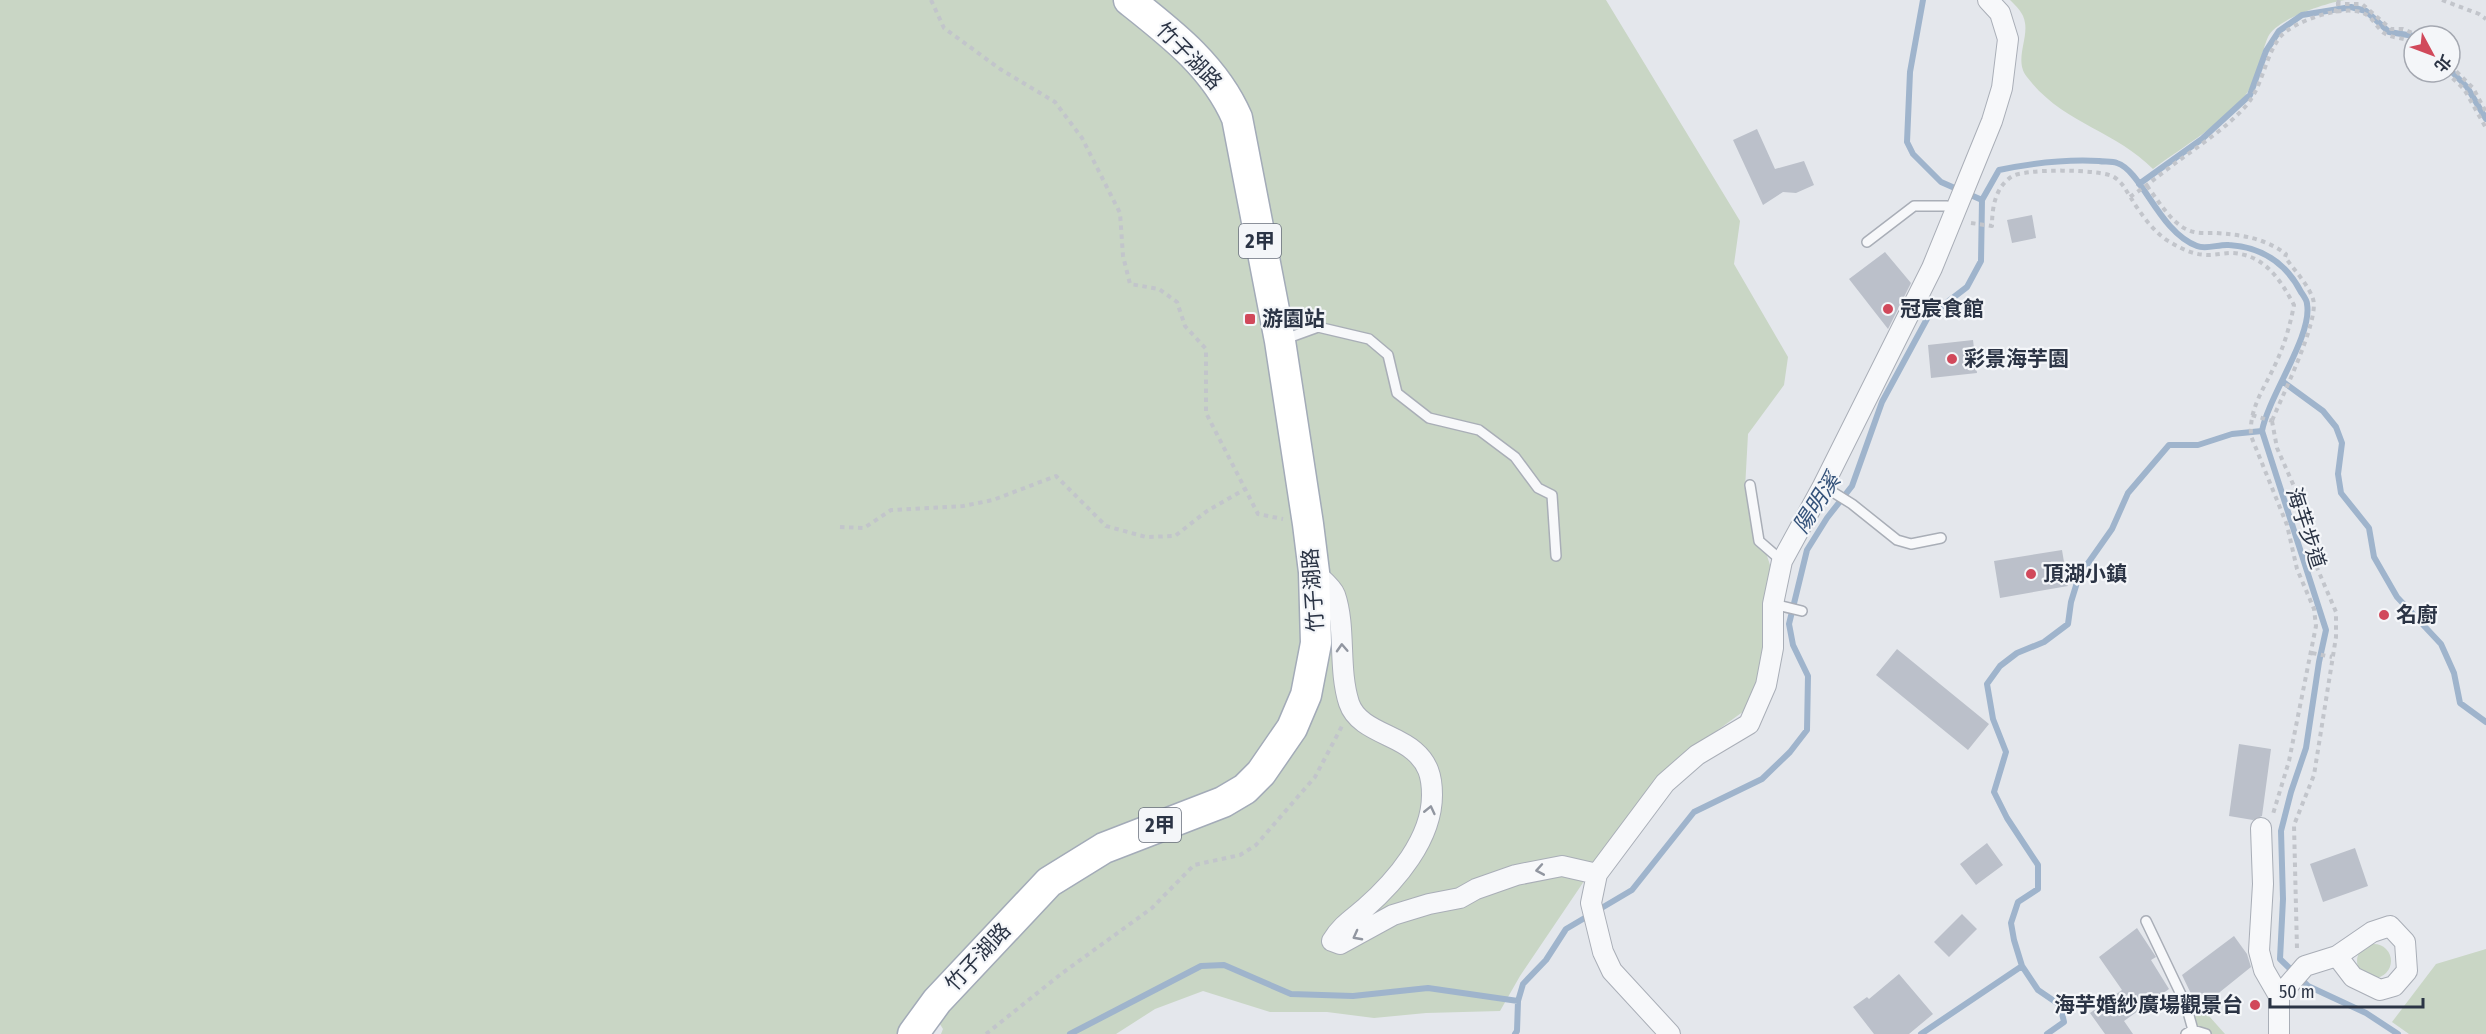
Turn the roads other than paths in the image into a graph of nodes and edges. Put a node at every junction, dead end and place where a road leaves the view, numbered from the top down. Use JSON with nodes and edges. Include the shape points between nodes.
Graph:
{"nodes":[{"id":1,"x":1129,"y":0,"type":"edge"},
{"id":2,"x":1988,"y":0,"type":"edge"},
{"id":3,"x":1960,"y":198,"type":"junction"},
{"id":4,"x":1867,"y":242,"type":"dead end"},
{"id":5,"x":1280,"y":341,"type":"junction"},
{"id":6,"x":1750,"y":485,"type":"dead end"},
{"id":7,"x":1828,"y":489,"type":"junction"},
{"id":8,"x":1941,"y":538,"type":"dead end"},
{"id":9,"x":1556,"y":556,"type":"dead end"},
{"id":10,"x":1782,"y":561,"type":"junction"},
{"id":11,"x":1314,"y":572,"type":"junction"},
{"id":12,"x":1773,"y":604,"type":"junction"},
{"id":13,"x":1802,"y":611,"type":"dead end"},
{"id":14,"x":2267,"y":824,"type":"road end"},
{"id":15,"x":1597,"y":874,"type":"junction"},
{"id":16,"x":2146,"y":921,"type":"dead end"},
{"id":17,"x":2337,"y":956,"type":"dead end"},
{"id":18,"x":2282,"y":991,"type":"junction"},
{"id":19,"x":2189,"y":1032,"type":"edge"},
{"id":20,"x":913,"y":1034,"type":"edge"},
{"id":21,"x":1670,"y":1034,"type":"edge"},
{"id":22,"x":2206,"y":1034,"type":"edge"},
{"id":23,"x":2279,"y":1034,"type":"edge"}],
"edges":[{"from":1,"to":5,"type":"main road","name":"竹子湖路","number":"2甲","via":[[1201,62],[1229,98],[1237,118]]},
{"from":2,"to":3,"type":"street","via":[[2000,13],[2008,39],[1992,121]]},
{"from":3,"to":4,"type":"lane","via":[[1947,206],[1914,206]]},
{"from":3,"to":7,"type":"street","via":[[1932,268]]},
{"from":5,"to":9,"type":"lane","via":[[1318,327],[1369,339],[1388,355],[1397,393],[1429,418],[1479,430],[1515,457],[1538,488],[1552,495]]},
{"from":5,"to":11,"type":"main road","name":"竹子湖路","number":"2甲"},
{"from":6,"to":10,"type":"lane","via":[[1759,541]]},
{"from":7,"to":8,"type":"lane","via":[[1897,540],[1911,544]]},
{"from":7,"to":10,"type":"street"},
{"from":10,"to":12,"type":"street"},
{"from":15,"to":11,"type":"street","one_way":true,"via":[[1562,866],[1516,875],[1460,898],[1394,915],[1340,944],[1332,941],[1392,880],[1418,846],[1432,807],[1432,780],[1424,760],[1407,744],[1362,721],[1350,706],[1343,677],[1335,593]]},
{"from":11,"to":20,"type":"main road","name":"竹子湖路","number":"2甲","via":[[1316,643],[1306,695],[1292,728],[1261,773],[1245,789],[1223,802],[1104,848],[1049,882],[937,1001]]},
{"from":12,"to":13,"type":"lane"},
{"from":12,"to":15,"type":"street","via":[[1773,648],[1768,676],[1749,724],[1697,754],[1665,783]]},
{"from":14,"to":18,"type":"street","via":[[2259,951],[2264,970]]},
{"from":15,"to":21,"type":"street","via":[[1591,903],[1612,971]]},
{"from":16,"to":19,"type":"lane","via":[[2186,1005]]},
{"from":17,"to":18,"type":"street","via":[[2303,968]]},
{"from":18,"to":23,"type":"street"},
{"from":19,"to":22,"type":"lane"}]}
